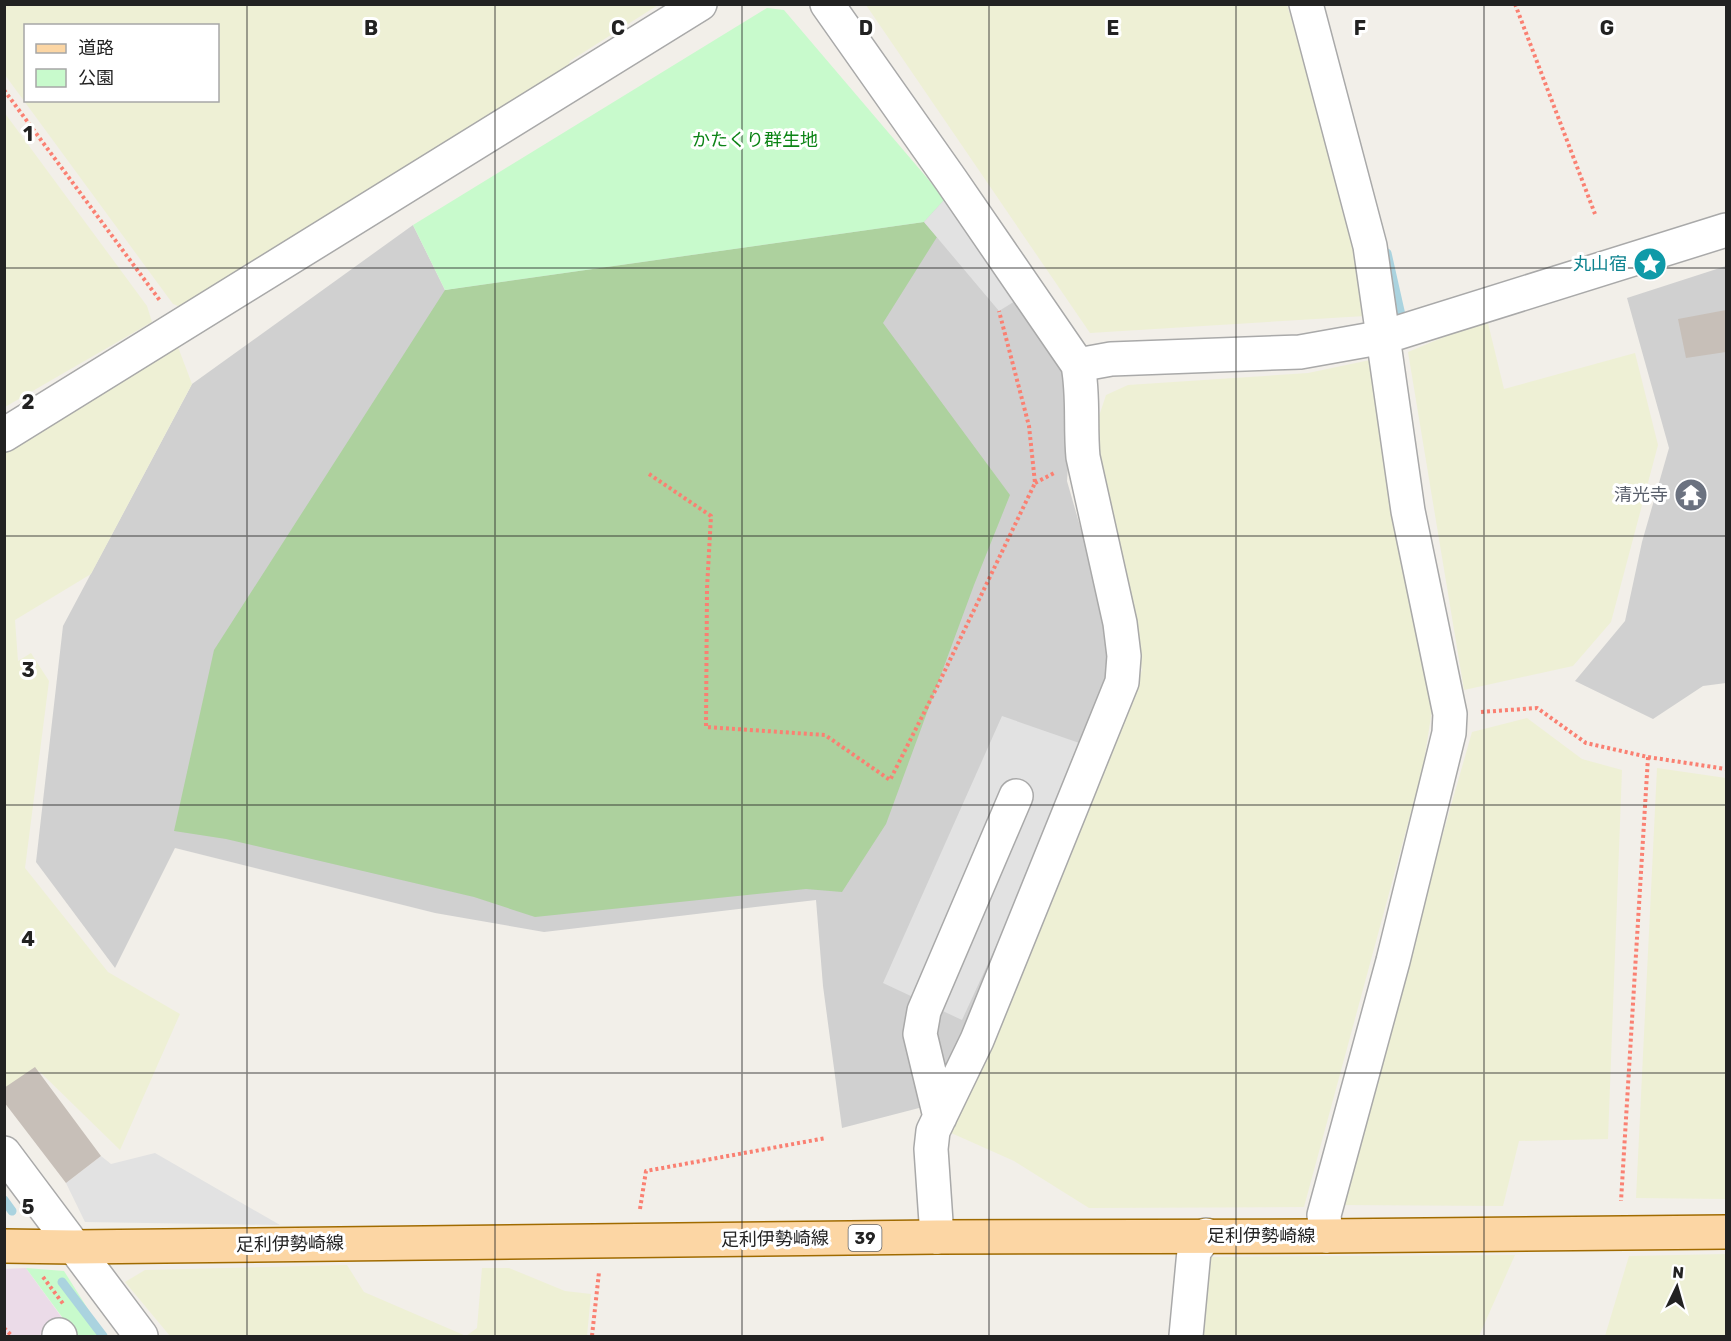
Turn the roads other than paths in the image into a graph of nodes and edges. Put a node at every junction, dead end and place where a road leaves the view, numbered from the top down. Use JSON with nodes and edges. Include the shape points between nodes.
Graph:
{"nodes":[{"id":1,"x":700,"y":4,"type":"edge"},
{"id":2,"x":827,"y":4,"type":"edge"},
{"id":3,"x":1306,"y":4,"type":"edge"},
{"id":4,"x":1726,"y":230,"type":"edge"},
{"id":5,"x":1384,"y":337,"type":"junction"},
{"id":6,"x":1078,"y":365,"type":"junction"},
{"id":7,"x":4,"y":435,"type":"edge"},
{"id":8,"x":1016,"y":796,"type":"dead end"},
{"id":9,"x":940,"y":1117,"type":"junction"},
{"id":10,"x":4,"y":1153,"type":"edge"},
{"id":11,"x":1726,"y":1232,"type":"edge"},
{"id":12,"x":1206,"y":1235,"type":"junction"},
{"id":13,"x":1326,"y":1236,"type":"junction"},
{"id":14,"x":937,"y":1237,"type":"junction"},
{"id":15,"x":4,"y":1246,"type":"edge"},
{"id":16,"x":74,"y":1247,"type":"junction"},
{"id":17,"x":141,"y":1336,"type":"edge"},
{"id":18,"x":1186,"y":1336,"type":"edge"}],
"edges":[{"from":1,"to":7,"type":"street"},
{"from":2,"to":6,"type":"street"},
{"from":3,"to":5,"type":"street","via":[[1370,246]]},
{"from":4,"to":5,"type":"street"},
{"from":5,"to":6,"type":"street","via":[[1300,352],[1110,359]]},
{"from":5,"to":13,"type":"street","via":[[1408,511],[1450,714],[1449,733],[1393,961],[1324,1215]]},
{"from":6,"to":9,"type":"street","via":[[1083,457],[1120,622],[1122,682],[977,1040]]},
{"from":8,"to":9,"type":"street","via":[[924,1011],[920,1034]]},
{"from":9,"to":14,"type":"street","via":[[931,1149]]},
{"from":10,"to":16,"type":"street"},
{"from":11,"to":13,"type":"main road","name":"足利伊勢崎線","number":"39"},
{"from":12,"to":13,"type":"main road","name":"足利伊勢崎線","number":"39"},
{"from":12,"to":14,"type":"main road","name":"足利伊勢崎線","number":"39"},
{"from":12,"to":18,"type":"street","via":[[1194,1251]]},
{"from":14,"to":16,"type":"main road","name":"足利伊勢崎線","number":"39"},
{"from":15,"to":16,"type":"main road","name":"足利伊勢崎線","number":"39"},
{"from":16,"to":17,"type":"street"}]}
